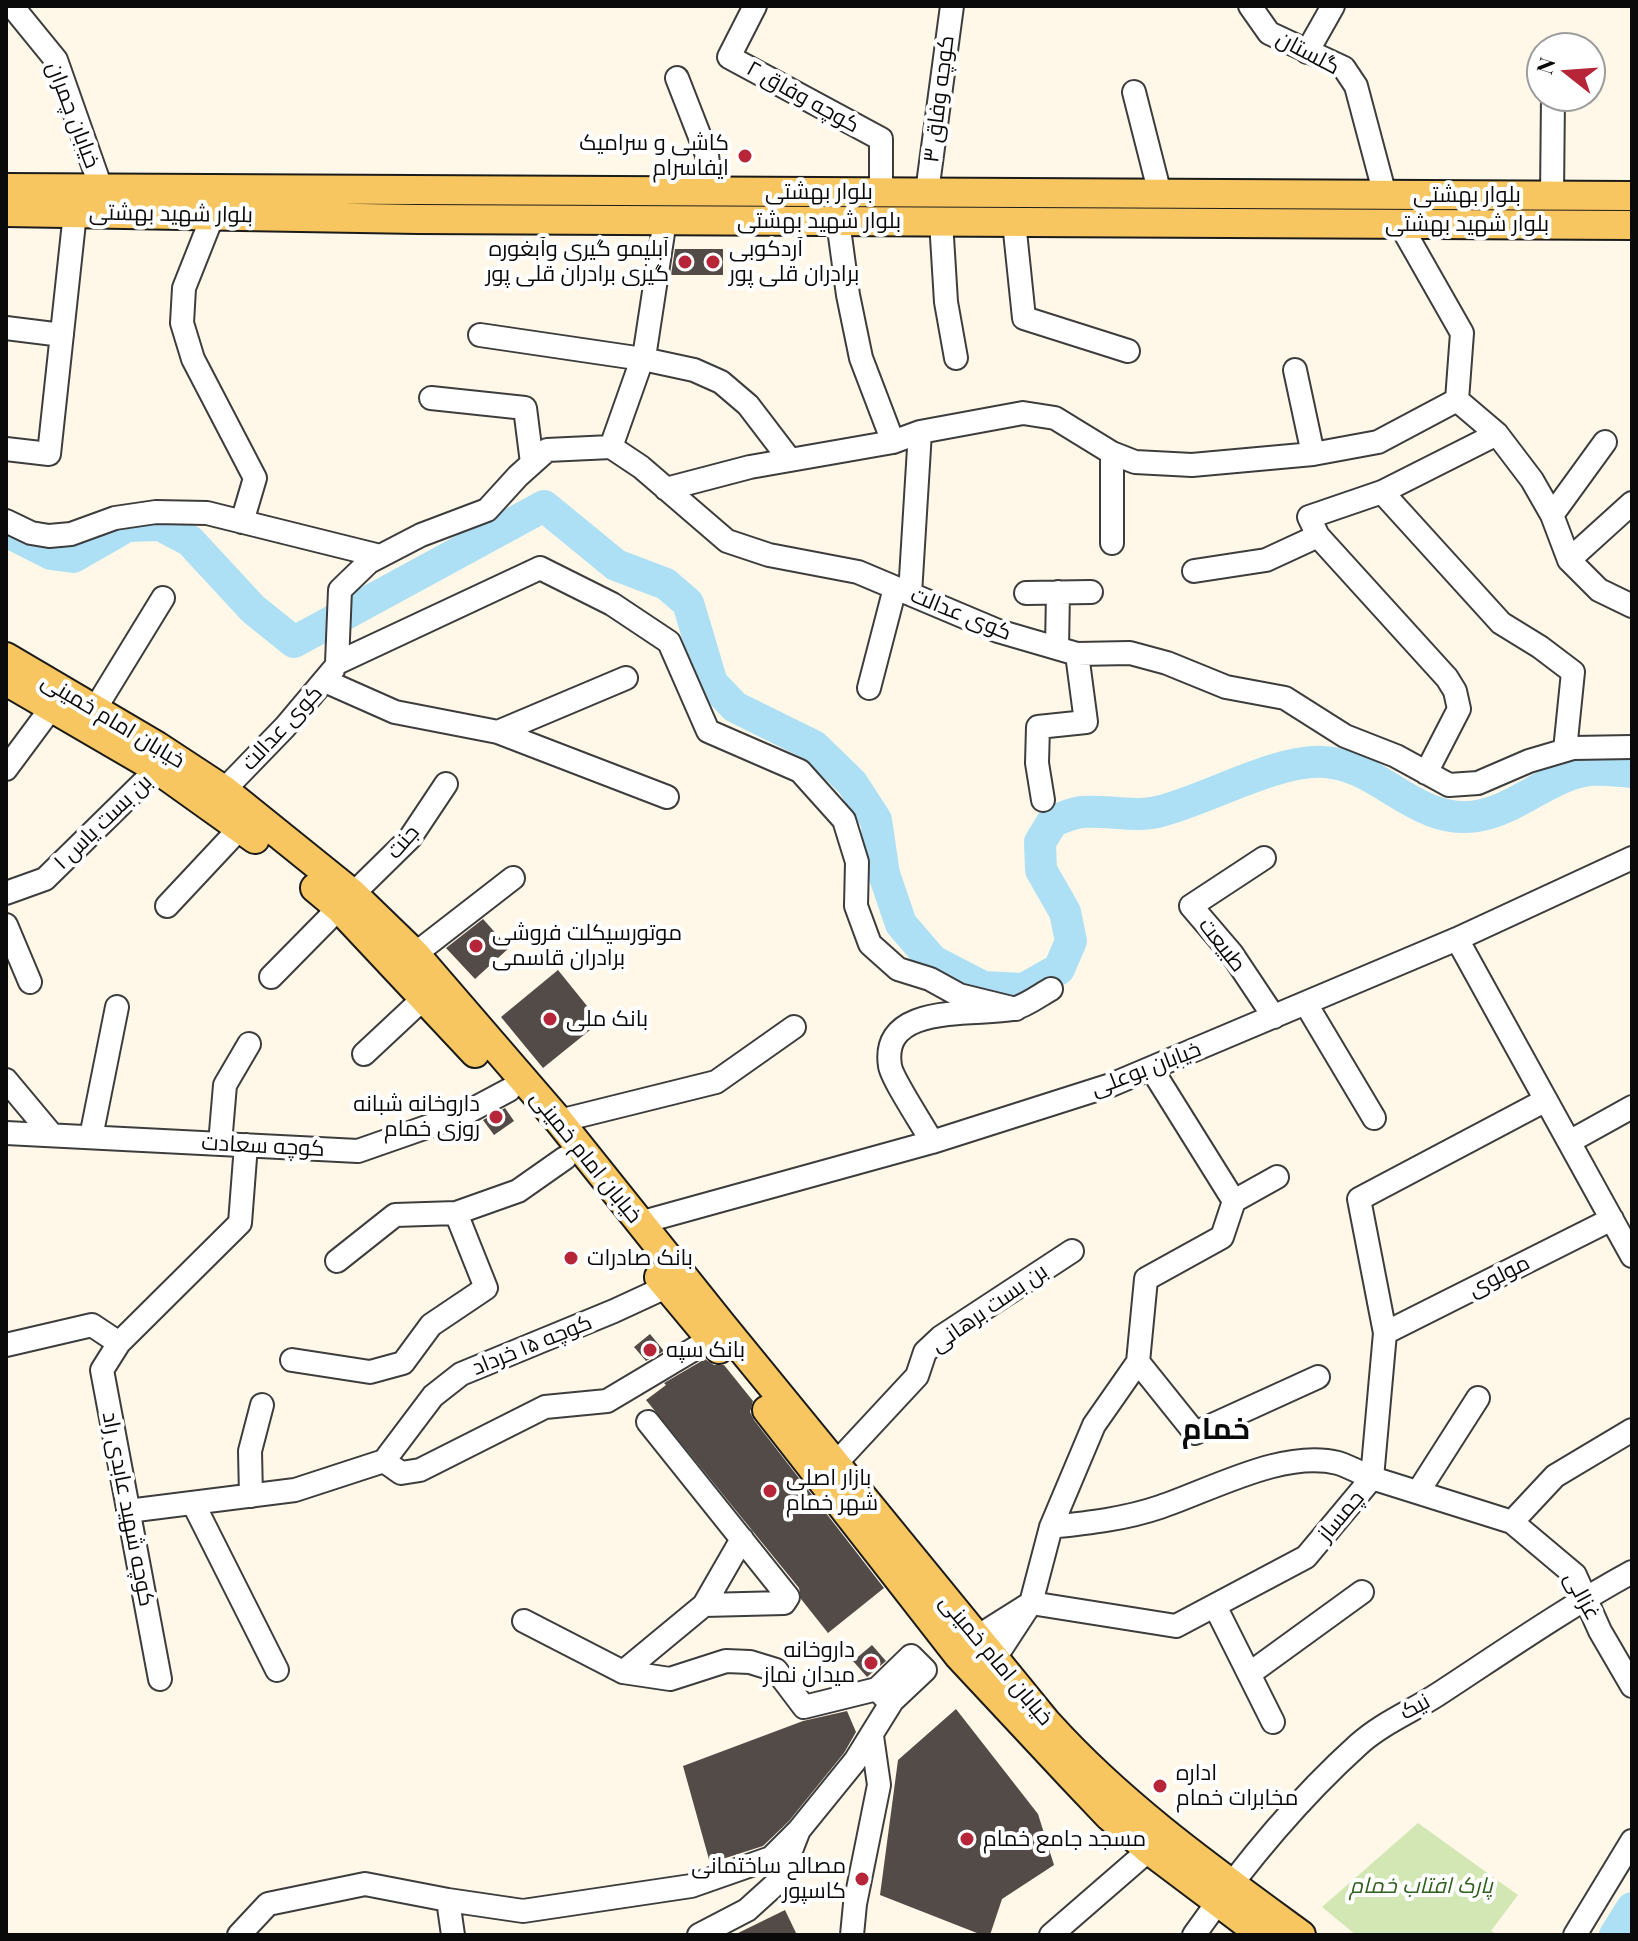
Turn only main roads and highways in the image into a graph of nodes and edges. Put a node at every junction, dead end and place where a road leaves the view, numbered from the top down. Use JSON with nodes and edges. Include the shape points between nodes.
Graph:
{"nodes":[{"id":1,"x":6,"y":188,"type":"edge"},
{"id":2,"x":419,"y":190,"type":"junction"},
{"id":3,"x":1632,"y":196,"type":"edge"},
{"id":4,"x":6,"y":212,"type":"edge"},
{"id":5,"x":418,"y":219,"type":"junction"},
{"id":6,"x":1632,"y":225,"type":"edge"},
{"id":7,"x":6,"y":657,"type":"edge"},
{"id":8,"x":6,"y":681,"type":"edge"},
{"id":9,"x":346,"y":901,"type":"junction"},
{"id":10,"x":828,"y":1472,"type":"junction"},
{"id":11,"x":976,"y":1650,"type":"junction"},
{"id":12,"x":1225,"y":1894,"type":"junction"},
{"id":13,"x":1262,"y":1935,"type":"edge"},
{"id":14,"x":1301,"y":1935,"type":"edge"}],
"edges":[{"from":1,"to":2,"type":"main road","name":"بلوار بهشتی"},
{"from":2,"to":3,"type":"main road","name":"بلوار بهشتی"},
{"from":2,"to":5,"type":"main road"},
{"from":4,"to":5,"type":"main road","name":"بلوار شهید بهشتی"},
{"from":5,"to":6,"type":"main road","name":"بلوار شهید بهشتی"},
{"from":7,"to":9,"type":"main road","name":"خیابان امام خمینی","via":[[224,790]]},
{"from":8,"to":9,"type":"main road","name":"خیابان امام خمینی","via":[[157,769]]},
{"from":9,"to":10,"type":"main road","name":"خیابان امام خمینی","via":[[509,1090],[666,1287]]},
{"from":9,"to":10,"type":"main road","name":"خیابان امام خمینی","via":[[415,954],[559,1121]]},
{"from":10,"to":11,"type":"main road","name":"خیابان امام خمینی"},
{"from":11,"to":12,"type":"main road","name":"خیابان امام خمینی","via":[[1083,1763]]},
{"from":11,"to":12,"type":"main road","name":"خیابان امام خمینی","via":[[1109,1816],[1149,1850]]},
{"from":12,"to":13,"type":"main road","name":"خیابان امام خمینی"},
{"from":12,"to":14,"type":"main road","name":"خیابان امام خمینی"}]}
